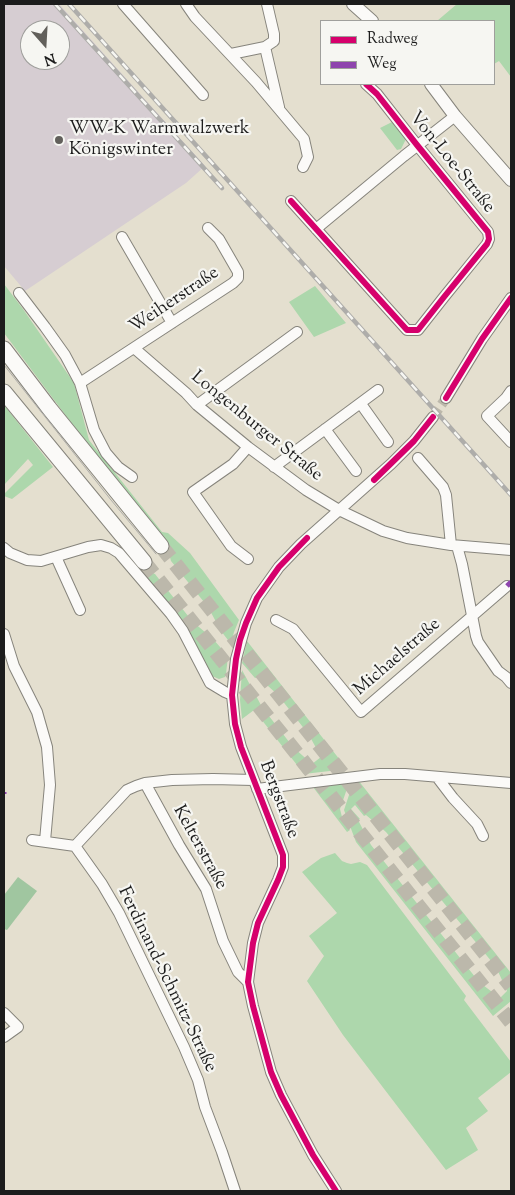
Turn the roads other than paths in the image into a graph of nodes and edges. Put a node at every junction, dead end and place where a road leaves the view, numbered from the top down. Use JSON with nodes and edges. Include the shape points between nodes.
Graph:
{"nodes":[{"id":1,"x":123,"y":4,"type":"edge"},
{"id":2,"x":186,"y":4,"type":"edge"},
{"id":3,"x":267,"y":4,"type":"edge"},
{"id":4,"x":353,"y":4,"type":"edge"},
{"id":5,"x":371,"y":20,"type":"edge"},
{"id":6,"x":265,"y":47,"type":"junction"},
{"id":7,"x":231,"y":54,"type":"junction"},
{"id":8,"x":367,"y":85,"type":"edge"},
{"id":9,"x":432,"y":85,"type":"edge"},
{"id":10,"x":203,"y":95,"type":"dead end"},
{"id":11,"x":280,"y":110,"type":"junction"},
{"id":12,"x":455,"y":116,"type":"junction"},
{"id":13,"x":417,"y":146,"type":"junction"},
{"id":14,"x":303,"y":167,"type":"dead end"},
{"id":15,"x":511,"y":180,"type":"edge"},
{"id":16,"x":291,"y":201,"type":"dead end"},
{"id":17,"x":208,"y":228,"type":"dead end"},
{"id":18,"x":316,"y":229,"type":"junction"},
{"id":19,"x":122,"y":237,"type":"dead end"},
{"id":20,"x":19,"y":294,"type":"dead end"},
{"id":21,"x":511,"y":298,"type":"edge"},
{"id":22,"x":511,"y":307,"type":"edge"},
{"id":23,"x":172,"y":322,"type":"junction"},
{"id":24,"x":493,"y":324,"type":"junction"},
{"id":25,"x":297,"y":332,"type":"dead end"},
{"id":26,"x":134,"y":348,"type":"junction"},
{"id":27,"x":4,"y":349,"type":"edge"},
{"id":28,"x":80,"y":383,"type":"junction"},
{"id":29,"x":378,"y":390,"type":"dead end"},
{"id":30,"x":511,"y":391,"type":"edge"},
{"id":31,"x":4,"y":392,"type":"edge"},
{"id":32,"x":446,"y":398,"type":"tunnel mouth"},
{"id":33,"x":361,"y":404,"type":"junction"},
{"id":34,"x":197,"y":405,"type":"junction"},
{"id":35,"x":433,"y":417,"type":"tunnel mouth"},
{"id":36,"x":325,"y":429,"type":"junction"},
{"id":37,"x":388,"y":442,"type":"dead end"},
{"id":38,"x":511,"y":442,"type":"edge"},
{"id":39,"x":248,"y":447,"type":"junction"},
{"id":40,"x":418,"y":458,"type":"dead end"},
{"id":41,"x":274,"y":467,"type":"junction"},
{"id":42,"x":356,"y":471,"type":"dead end"},
{"id":43,"x":132,"y":477,"type":"dead end"},
{"id":44,"x":339,"y":510,"type":"junction"},
{"id":45,"x":161,"y":546,"type":"tunnel mouth"},
{"id":46,"x":454,"y":546,"type":"junction"},
{"id":47,"x":4,"y":548,"type":"edge"},
{"id":48,"x":511,"y":550,"type":"edge"},
{"id":49,"x":56,"y":557,"type":"junction"},
{"id":50,"x":248,"y":559,"type":"dead end"},
{"id":51,"x":144,"y":562,"type":"tunnel mouth"},
{"id":52,"x":507,"y":586,"type":"dead end"},
{"id":53,"x":80,"y":610,"type":"dead end"},
{"id":54,"x":472,"y":615,"type":"junction"},
{"id":55,"x":276,"y":620,"type":"dead end"},
{"id":56,"x":4,"y":634,"type":"edge"},
{"id":57,"x":511,"y":683,"type":"edge"},
{"id":58,"x":232,"y":695,"type":"junction"},
{"id":59,"x":437,"y":777,"type":"junction"},
{"id":60,"x":145,"y":783,"type":"junction"},
{"id":61,"x":511,"y":783,"type":"edge"},
{"id":62,"x":255,"y":784,"type":"junction"},
{"id":63,"x":483,"y":836,"type":"dead end"},
{"id":64,"x":32,"y":840,"type":"dead end"},
{"id":65,"x":45,"y":841,"type":"junction"},
{"id":66,"x":75,"y":846,"type":"junction"},
{"id":67,"x":248,"y":982,"type":"junction"},
{"id":68,"x":4,"y":1013,"type":"edge"},
{"id":69,"x":4,"y":1037,"type":"edge"},
{"id":70,"x":235,"y":1191,"type":"edge"},
{"id":71,"x":336,"y":1191,"type":"edge"}],
"edges":[{"from":1,"to":10,"type":"street"},
{"from":2,"to":7,"type":"street"},
{"from":3,"to":6,"type":"street","via":[[274,41]]},
{"from":4,"to":5,"type":"main road"},
{"from":6,"to":7,"type":"street"},
{"from":6,"to":11,"type":"street"},
{"from":7,"to":11,"type":"street"},
{"from":8,"to":13,"type":"street","name":"Von-Loe-Straße"},
{"from":9,"to":12,"type":"main road"},
{"from":11,"to":14,"type":"street","via":[[304,140],[308,157]]},
{"from":12,"to":13,"type":"street","name":"Von-Loe-Straße"},
{"from":12,"to":15,"type":"main road"},
{"from":13,"to":18,"type":"street","name":"Von-Loe-Straße"},
{"from":13,"to":18,"type":"street","name":"Von-Loe-Straße","via":[[488,232],[489,239],[418,330],[407,330]]},
{"from":16,"to":18,"type":"street","name":"Von-Loe-Straße"},
{"from":17,"to":23,"type":"street","name":"Weiherstraße","via":[[219,239],[238,272],[238,278]]},
{"from":19,"to":23,"type":"street"},
{"from":20,"to":28,"type":"street","via":[[65,355]]},
{"from":21,"to":24,"type":"street"},
{"from":22,"to":24,"type":"street"},
{"from":23,"to":26,"type":"street","name":"Weiherstraße"},
{"from":24,"to":32,"type":"street"},
{"from":25,"to":34,"type":"street"},
{"from":26,"to":28,"type":"street","name":"Weiherstraße"},
{"from":26,"to":34,"type":"street","name":"Longenburger Straße"},
{"from":27,"to":45,"type":"highway"},
{"from":28,"to":43,"type":"street","via":[[94,430],[106,453]]},
{"from":29,"to":33,"type":"street"},
{"from":30,"to":38,"type":"street","via":[[487,416]]},
{"from":31,"to":51,"type":"highway"},
{"from":33,"to":36,"type":"street"},
{"from":33,"to":37,"type":"street"},
{"from":34,"to":39,"type":"street","name":"Longenburger Straße"},
{"from":35,"to":44,"type":"street","name":"Bergstraße","via":[[391,464]]},
{"from":36,"to":41,"type":"street"},
{"from":36,"to":42,"type":"street"},
{"from":39,"to":41,"type":"street","name":"Longenburger Straße"},
{"from":39,"to":50,"type":"street","via":[[233,464],[193,492],[231,546]]},
{"from":40,"to":46,"type":"street","via":[[443,487]]},
{"from":41,"to":44,"type":"street","name":"Longenburger Straße"},
{"from":44,"to":46,"type":"street","name":"Longenburger Straße","via":[[383,531]]},
{"from":44,"to":58,"type":"street","name":"Bergstraße","via":[[301,544],[257,598],[238,650]]},
{"from":46,"to":48,"type":"street","name":"Longenburger Straße"},
{"from":46,"to":54,"type":"street","via":[[462,564]]},
{"from":47,"to":49,"type":"street","via":[[27,560]]},
{"from":49,"to":53,"type":"street"},
{"from":49,"to":58,"type":"street","via":[[101,545],[119,554],[175,619],[210,683]]},
{"from":52,"to":54,"type":"street","name":"Michaelstraße"},
{"from":54,"to":55,"type":"street","name":"Michaelstraße","via":[[361,712],[293,629]]},
{"from":54,"to":57,"type":"street","via":[[482,650]]},
{"from":56,"to":65,"type":"street","via":[[14,666],[36,712],[49,762]]},
{"from":58,"to":62,"type":"street","name":"Bergstraße","via":[[237,732]]},
{"from":59,"to":61,"type":"street"},
{"from":59,"to":62,"type":"street","via":[[380,774]]},
{"from":59,"to":63,"type":"street","via":[[477,824]]},
{"from":60,"to":62,"type":"street","via":[[213,779]]},
{"from":60,"to":66,"type":"street","via":[[127,790]]},
{"from":60,"to":67,"type":"street","name":"Kelterstraße","via":[[206,889],[223,941],[238,972]]},
{"from":62,"to":67,"type":"street","name":"Bergstraße","via":[[276,834],[283,867],[258,923]]},
{"from":64,"to":65,"type":"street"},
{"from":65,"to":66,"type":"street"},
{"from":66,"to":70,"type":"street","name":"Ferdinand-Schmitz-Straße","via":[[119,913],[184,1047]]},
{"from":67,"to":71,"type":"street","name":"Bergstraße","via":[[271,1072],[312,1155]]},
{"from":68,"to":69,"type":"street","via":[[18,1027]]}]}
